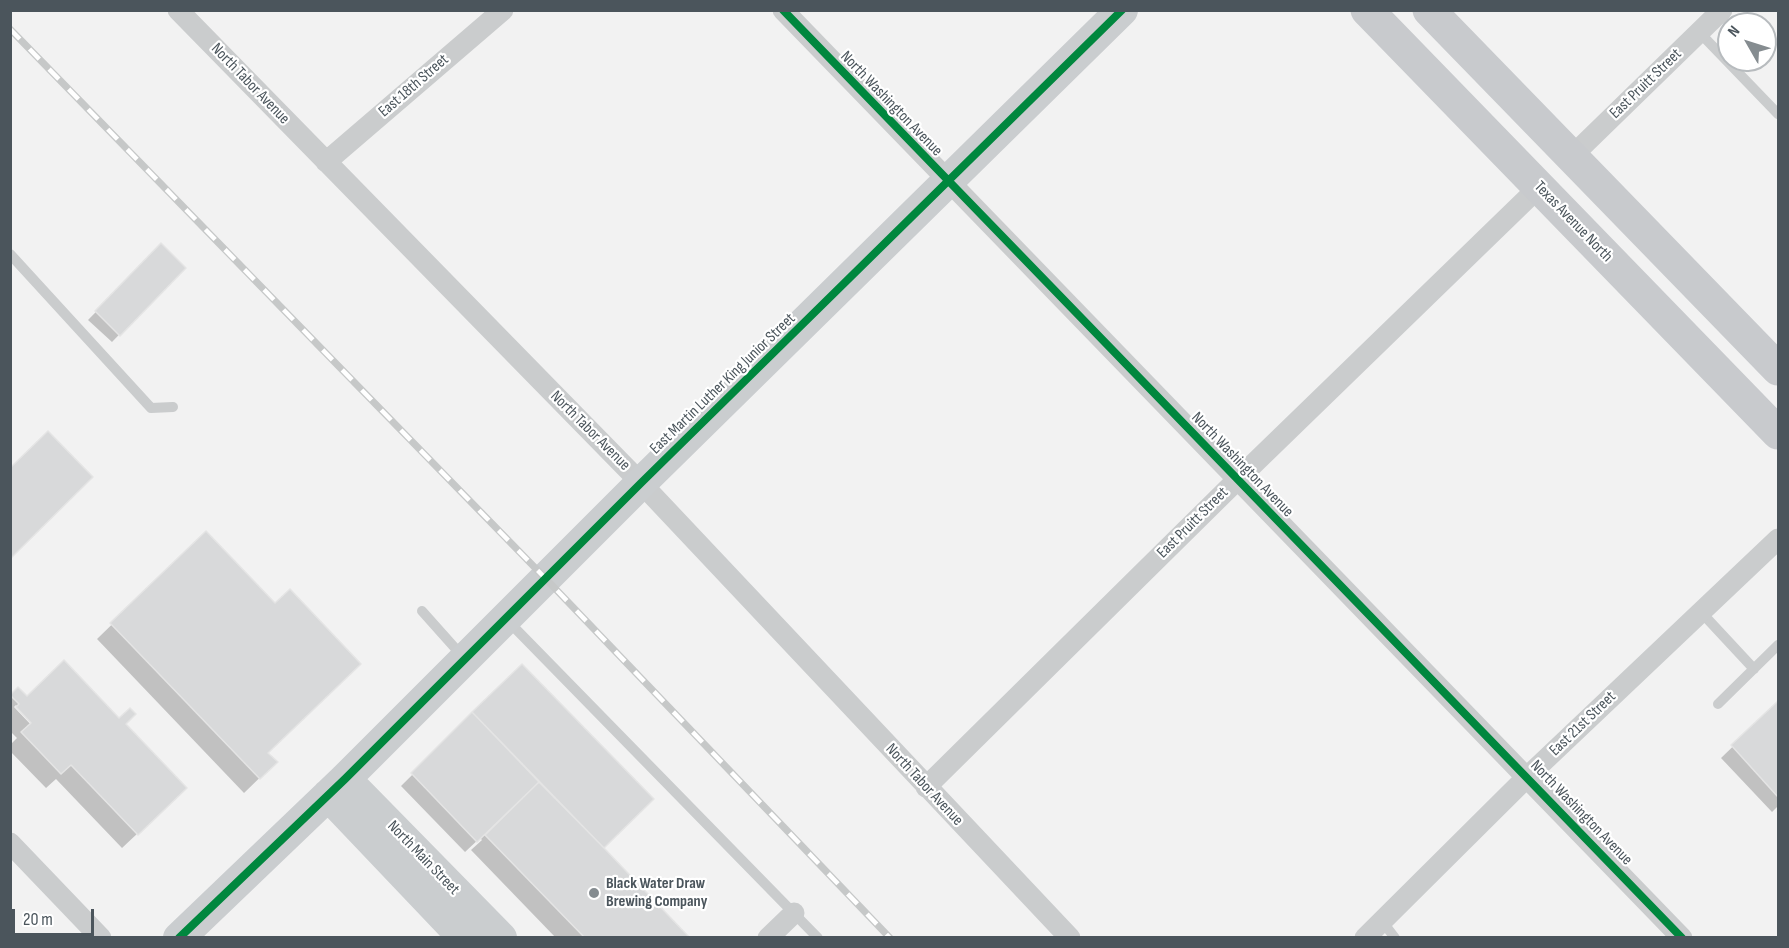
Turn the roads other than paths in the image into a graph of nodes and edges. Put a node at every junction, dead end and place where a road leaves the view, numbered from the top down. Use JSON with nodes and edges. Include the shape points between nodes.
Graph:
{"nodes":[{"id":1,"x":178,"y":10,"type":"edge"},
{"id":2,"x":502,"y":10,"type":"edge"},
{"id":3,"x":783,"y":10,"type":"edge"},
{"id":4,"x":1122,"y":10,"type":"edge"},
{"id":5,"x":1368,"y":10,"type":"edge"},
{"id":6,"x":1429,"y":10,"type":"edge"},
{"id":7,"x":1722,"y":10,"type":"edge"},
{"id":8,"x":1700,"y":32,"type":"junction"},
{"id":9,"x":1779,"y":114,"type":"edge"},
{"id":10,"x":1571,"y":157,"type":"junction"},
{"id":11,"x":326,"y":162,"type":"junction"},
{"id":12,"x":947,"y":182,"type":"junction"},
{"id":13,"x":1539,"y":187,"type":"junction"},
{"id":14,"x":10,"y":254,"type":"edge"},
{"id":15,"x":1779,"y":369,"type":"edge"},
{"id":16,"x":173,"y":407,"type":"dead end"},
{"id":17,"x":1779,"y":433,"type":"edge"},
{"id":18,"x":1237,"y":480,"type":"junction"},
{"id":19,"x":641,"y":483,"type":"junction"},
{"id":20,"x":1779,"y":539,"type":"edge"},
{"id":21,"x":422,"y":611,"type":"dead end"},
{"id":22,"x":1701,"y":612,"type":"junction"},
{"id":23,"x":506,"y":619,"type":"junction"},
{"id":24,"x":1779,"y":645,"type":"edge"},
{"id":25,"x":466,"y":659,"type":"junction"},
{"id":26,"x":1754,"y":669,"type":"junction"},
{"id":27,"x":1718,"y":704,"type":"dead end"},
{"id":28,"x":1527,"y":777,"type":"junction"},
{"id":29,"x":337,"y":787,"type":"junction"},
{"id":30,"x":926,"y":787,"type":"junction"},
{"id":31,"x":10,"y":843,"type":"edge"},
{"id":32,"x":794,"y":913,"type":"junction"},
{"id":33,"x":1382,"y":921,"type":"junction"},
{"id":34,"x":101,"y":938,"type":"edge"},
{"id":35,"x":178,"y":938,"type":"edge"},
{"id":36,"x":464,"y":938,"type":"edge"},
{"id":37,"x":501,"y":938,"type":"edge"},
{"id":38,"x":768,"y":938,"type":"edge"},
{"id":39,"x":818,"y":938,"type":"edge"},
{"id":40,"x":1070,"y":938,"type":"edge"},
{"id":41,"x":1365,"y":938,"type":"edge"},
{"id":42,"x":1395,"y":938,"type":"edge"},
{"id":43,"x":1682,"y":938,"type":"edge"}],
"edges":[{"from":1,"to":11,"type":"street","name":"North Tabor Avenue"},
{"from":2,"to":11,"type":"street","name":"East 18th Street"},
{"from":3,"to":12,"type":"street","name":"North Washington Avenue"},
{"from":4,"to":12,"type":"street","name":"East Martin Luther King Junior Street"},
{"from":5,"to":13,"type":"main road","name":"Texas Avenue North"},
{"from":6,"to":10,"type":"main road"},
{"from":7,"to":8,"type":"street","name":"East Pruitt Street"},
{"from":8,"to":9,"type":"lane"},
{"from":8,"to":10,"type":"street","name":"East Pruitt Street"},
{"from":10,"to":15,"type":"main road"},
{"from":11,"to":19,"type":"street","name":"North Tabor Avenue"},
{"from":12,"to":18,"type":"street","name":"North Washington Avenue"},
{"from":12,"to":19,"type":"street","name":"East Martin Luther King Junior Street"},
{"from":13,"to":17,"type":"main road","name":"Texas Avenue North"},
{"from":13,"to":18,"type":"street","name":"East Pruitt Street"},
{"from":14,"to":16,"type":"lane","via":[[151,408]]},
{"from":18,"to":28,"type":"street","name":"North Washington Avenue"},
{"from":18,"to":30,"type":"street","name":"East Pruitt Street"},
{"from":19,"to":23,"type":"street","name":"East Martin Luther King Junior Street"},
{"from":19,"to":30,"type":"street","name":"North Tabor Avenue"},
{"from":20,"to":22,"type":"street","name":"East 21st Street"},
{"from":21,"to":25,"type":"lane"},
{"from":22,"to":26,"type":"lane"},
{"from":22,"to":28,"type":"street","name":"East 21st Street"},
{"from":23,"to":25,"type":"street","name":"East Martin Luther King Junior Street"},
{"from":23,"to":32,"type":"lane"},
{"from":24,"to":26,"type":"lane"},
{"from":25,"to":29,"type":"street","name":"East Martin Luther King Junior Street"},
{"from":26,"to":27,"type":"lane"},
{"from":28,"to":33,"type":"street","name":"East 21st Street"},
{"from":28,"to":43,"type":"street","name":"North Washington Avenue"},
{"from":29,"to":35,"type":"street","name":"East Martin Luther King Junior Street"},
{"from":29,"to":36,"type":"street","name":"North Main Street"},
{"from":29,"to":37,"type":"street","name":"North Main Street"},
{"from":30,"to":40,"type":"street","name":"North Tabor Avenue"},
{"from":31,"to":34,"type":"street"},
{"from":32,"to":38,"type":"street"},
{"from":32,"to":39,"type":"lane"},
{"from":33,"to":41,"type":"street","name":"East 21st Street"},
{"from":33,"to":42,"type":"lane"}]}
